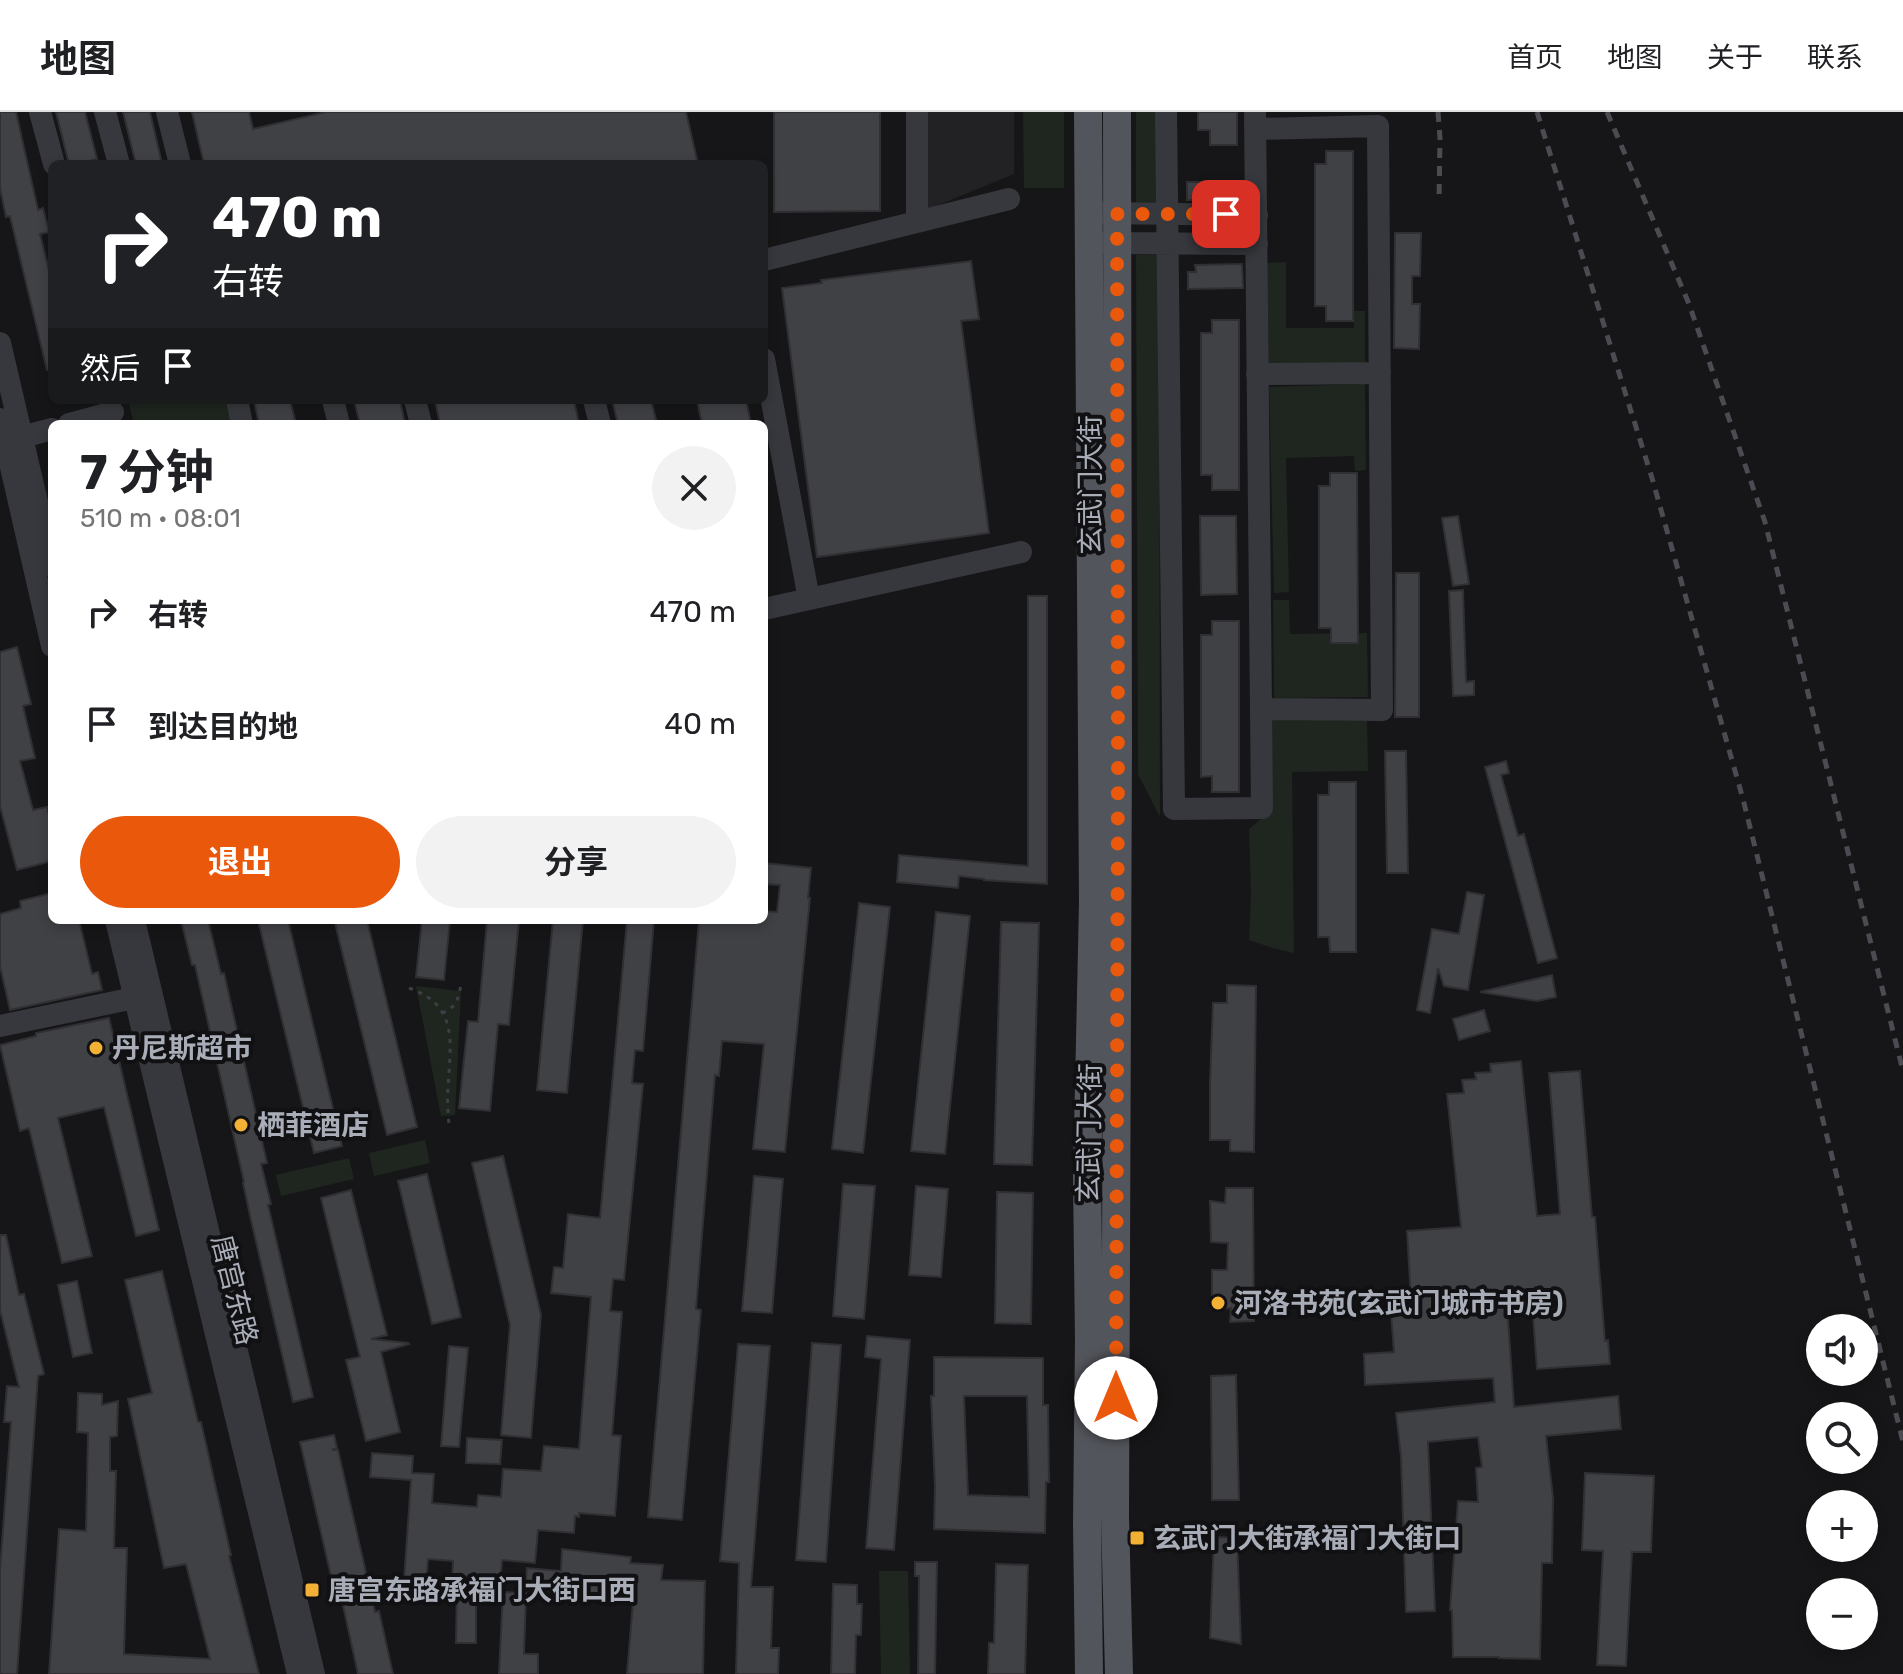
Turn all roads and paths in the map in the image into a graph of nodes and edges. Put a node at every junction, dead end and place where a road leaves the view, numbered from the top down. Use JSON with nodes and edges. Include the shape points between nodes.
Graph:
{"nodes":[{"id":1,"x":40,"y":112,"type":"edge"},
{"id":2,"x":105,"y":112,"type":"edge"},
{"id":3,"x":167,"y":112,"type":"edge"},
{"id":4,"x":917,"y":112,"type":"edge"},
{"id":5,"x":1088,"y":112,"type":"edge"},
{"id":6,"x":1117,"y":112,"type":"edge"},
{"id":7,"x":1166,"y":112,"type":"edge"},
{"id":8,"x":1319,"y":120,"type":"edge"},
{"id":9,"x":1255,"y":121,"type":"edge"},
{"id":10,"x":53,"y":160,"type":"edge"},
{"id":11,"x":114,"y":160,"type":"edge"},
{"id":12,"x":179,"y":160,"type":"edge"},
{"id":13,"x":1009,"y":199,"type":"dead end"},
{"id":14,"x":1089,"y":212,"type":"junction"},
{"id":15,"x":1117,"y":214,"type":"junction"},
{"id":16,"x":1168,"y":214,"type":"junction"},
{"id":17,"x":1256,"y":215,"type":"junction"},
{"id":18,"x":917,"y":222,"type":"junction"},
{"id":19,"x":1103,"y":243,"type":"junction"},
{"id":20,"x":1168,"y":243,"type":"junction"},
{"id":21,"x":1257,"y":244,"type":"junction"},
{"id":22,"x":768,"y":259,"type":"edge"},
{"id":23,"x":0,"y":343,"type":"edge"},
{"id":24,"x":1380,"y":373,"type":"junction"},
{"id":25,"x":1257,"y":374,"type":"junction"},
{"id":26,"x":768,"y":380,"type":"edge"},
{"id":27,"x":113,"y":412,"type":"edge"},
{"id":28,"x":0,"y":419,"type":"edge"},
{"id":29,"x":84,"y":420,"type":"edge"},
{"id":30,"x":48,"y":431,"type":"edge"},
{"id":31,"x":13,"y":446,"type":"edge"},
{"id":32,"x":1021,"y":552,"type":"dead end"},
{"id":33,"x":48,"y":554,"type":"edge"},
{"id":34,"x":809,"y":599,"type":"junction"},
{"id":35,"x":768,"y":608,"type":"edge"},
{"id":36,"x":48,"y":625,"type":"edge"},
{"id":37,"x":1261,"y":709,"type":"junction"},
{"id":38,"x":117,"y":924,"type":"edge"},
{"id":39,"x":135,"y":924,"type":"edge"},
{"id":40,"x":461,"y":985,"type":"dead end"},
{"id":41,"x":409,"y":988,"type":"dead end"},
{"id":42,"x":134,"y":998,"type":"junction"},
{"id":43,"x":442,"y":1013,"type":"junction"},
{"id":44,"x":0,"y":1026,"type":"edge"},
{"id":45,"x":449,"y":1125,"type":"dead end"},
{"id":46,"x":298,"y":1674,"type":"edge"},
{"id":47,"x":314,"y":1674,"type":"edge"},
{"id":48,"x":1089,"y":1674,"type":"edge"},
{"id":49,"x":1119,"y":1674,"type":"edge"}],
"edges":[{"from":1,"to":10,"type":"street"},
{"from":2,"to":11,"type":"street"},
{"from":3,"to":12,"type":"street"},
{"from":4,"to":18,"type":"street"},
{"from":5,"to":14,"type":"main road","name":"玄武门大街"},
{"from":6,"to":15,"type":"main road","name":"玄武门大街"},
{"from":7,"to":16,"type":"street"},
{"from":8,"to":9,"type":"street"},
{"from":8,"to":24,"type":"street","via":[[1378,126]]},
{"from":9,"to":17,"type":"street"},
{"from":13,"to":18,"type":"street"},
{"from":14,"to":15,"type":"street"},
{"from":14,"to":19,"type":"main road","name":"玄武门大街"},
{"from":15,"to":16,"type":"street"},
{"from":15,"to":19,"type":"main road","name":"玄武门大街"},
{"from":16,"to":17,"type":"street"},
{"from":16,"to":20,"type":"street"},
{"from":17,"to":21,"type":"street"},
{"from":18,"to":22,"type":"street"},
{"from":19,"to":20,"type":"street"},
{"from":19,"to":48,"type":"main road","name":"玄武门大街","via":[[1087,1177]]},
{"from":19,"to":49,"type":"main road","name":"玄武门大街","via":[[1118,771]]},
{"from":20,"to":21,"type":"street"},
{"from":20,"to":37,"type":"street","via":[[1174,809],[1262,808]]},
{"from":21,"to":25,"type":"street"},
{"from":23,"to":31,"type":"street"},
{"from":24,"to":25,"type":"street"},
{"from":24,"to":37,"type":"street","via":[[1382,710]]},
{"from":25,"to":37,"type":"street"},
{"from":26,"to":34,"type":"street"},
{"from":27,"to":29,"type":"street"},
{"from":28,"to":31,"type":"street"},
{"from":30,"to":31,"type":"street"},
{"from":31,"to":33,"type":"street"},
{"from":31,"to":36,"type":"street"},
{"from":32,"to":34,"type":"street"},
{"from":34,"to":35,"type":"street"},
{"from":38,"to":42,"type":"street","name":"唐宫东路"},
{"from":39,"to":47,"type":"street","name":"唐宫东路"},
{"from":40,"to":43,"type":"path","via":[[458,1002]]},
{"from":41,"to":43,"type":"path","via":[[436,1002]]},
{"from":42,"to":44,"type":"street"},
{"from":42,"to":46,"type":"street","name":"唐宫东路"},
{"from":43,"to":45,"type":"path","via":[[450,1040]]}]}
